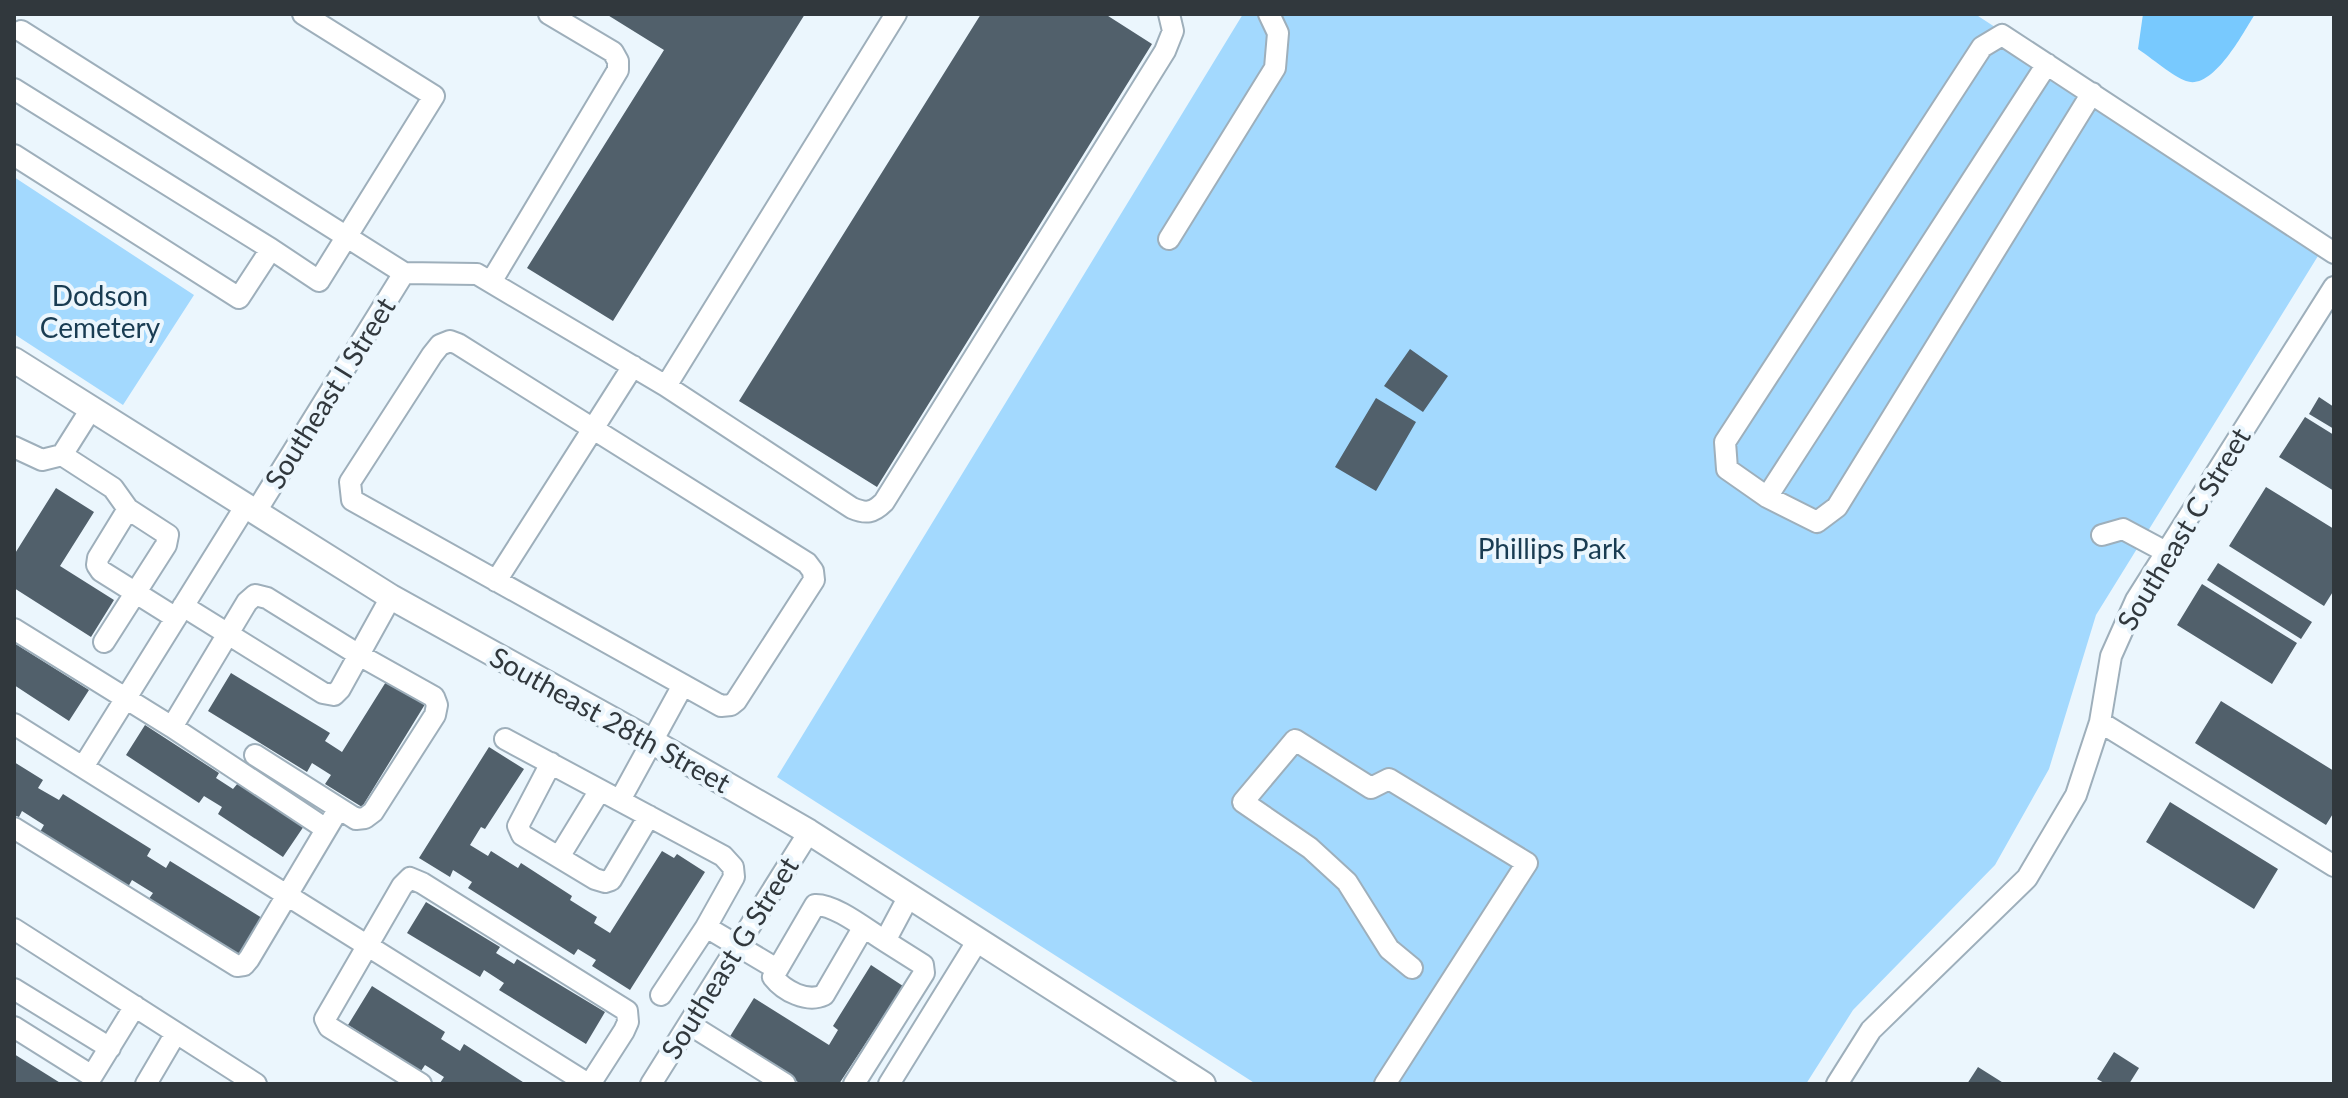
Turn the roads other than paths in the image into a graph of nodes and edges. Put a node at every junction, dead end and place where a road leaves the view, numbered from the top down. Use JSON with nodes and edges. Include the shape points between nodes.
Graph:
{"nodes":[{"id":1,"x":303,"y":14,"type":"edge"},
{"id":2,"x":549,"y":14,"type":"edge"},
{"id":3,"x":896,"y":14,"type":"edge"},
{"id":4,"x":1169,"y":14,"type":"edge"},
{"id":5,"x":1269,"y":14,"type":"edge"},
{"id":6,"x":22,"y":29,"type":"edge"},
{"id":7,"x":2047,"y":64,"type":"junction"},
{"id":8,"x":14,"y":89,"type":"edge"},
{"id":9,"x":2092,"y":93,"type":"junction"},
{"id":10,"x":14,"y":155,"type":"edge"},
{"id":11,"x":347,"y":236,"type":"junction"},
{"id":12,"x":1169,"y":239,"type":"dead end"},
{"id":13,"x":271,"y":249,"type":"junction"},
{"id":14,"x":2334,"y":253,"type":"edge"},
{"id":15,"x":404,"y":273,"type":"junction"},
{"id":16,"x":491,"y":282,"type":"junction"},
{"id":17,"x":2334,"y":287,"type":"edge"},
{"id":18,"x":14,"y":360,"type":"edge"},
{"id":19,"x":633,"y":366,"type":"junction"},
{"id":20,"x":666,"y":386,"type":"junction"},
{"id":21,"x":91,"y":409,"type":"junction"},
{"id":22,"x":593,"y":429,"type":"junction"},
{"id":23,"x":14,"y":447,"type":"edge"},
{"id":24,"x":62,"y":455,"type":"junction"},
{"id":25,"x":1767,"y":497,"type":"junction"},
{"id":26,"x":128,"y":509,"type":"junction"},
{"id":27,"x":250,"y":510,"type":"junction"},
{"id":28,"x":2102,"y":535,"type":"dead end"},
{"id":29,"x":2166,"y":552,"type":"junction"},
{"id":30,"x":496,"y":581,"type":"junction"},
{"id":31,"x":135,"y":592,"type":"junction"},
{"id":32,"x":391,"y":597,"type":"junction"},
{"id":33,"x":180,"y":612,"type":"junction"},
{"id":34,"x":14,"y":629,"type":"edge"},
{"id":35,"x":228,"y":634,"type":"junction"},
{"id":36,"x":104,"y":642,"type":"dead end"},
{"id":37,"x":359,"y":655,"type":"junction"},
{"id":38,"x":683,"y":685,"type":"junction"},
{"id":39,"x":126,"y":699,"type":"junction"},
{"id":40,"x":2100,"y":722,"type":"junction"},
{"id":41,"x":14,"y":724,"type":"edge"},
{"id":42,"x":172,"y":727,"type":"junction"},
{"id":43,"x":505,"y":739,"type":"dead end"},
{"id":44,"x":651,"y":741,"type":"junction"},
{"id":45,"x":255,"y":755,"type":"dead end"},
{"id":46,"x":551,"y":763,"type":"junction"},
{"id":47,"x":83,"y":767,"type":"junction"},
{"id":48,"x":600,"y":790,"type":"junction"},
{"id":49,"x":620,"y":800,"type":"junction"},
{"id":50,"x":339,"y":808,"type":"junction"},
{"id":51,"x":649,"y":816,"type":"junction"},
{"id":52,"x":14,"y":828,"type":"edge"},
{"id":53,"x":326,"y":829,"type":"junction"},
{"id":54,"x":809,"y":832,"type":"junction"},
{"id":55,"x":559,"y":857,"type":"junction"},
{"id":56,"x":2334,"y":866,"type":"edge"},
{"id":57,"x":287,"y":895,"type":"junction"},
{"id":58,"x":909,"y":896,"type":"junction"},
{"id":59,"x":706,"y":927,"type":"junction"},
{"id":60,"x":863,"y":928,"type":"junction"},
{"id":61,"x":14,"y":929,"type":"edge"},
{"id":62,"x":978,"y":940,"type":"junction"},
{"id":63,"x":885,"y":941,"type":"junction"},
{"id":64,"x":366,"y":945,"type":"junction"},
{"id":65,"x":737,"y":947,"type":"junction"},
{"id":66,"x":1412,"y":968,"type":"dead end"},
{"id":67,"x":777,"y":969,"type":"junction"},
{"id":68,"x":14,"y":989,"type":"edge"},
{"id":69,"x":661,"y":995,"type":"dead end"},
{"id":70,"x":135,"y":1006,"type":"junction"},
{"id":71,"x":689,"y":1024,"type":"junction"},
{"id":72,"x":14,"y":1027,"type":"edge"},
{"id":73,"x":176,"y":1033,"type":"junction"},
{"id":74,"x":110,"y":1048,"type":"junction"},
{"id":75,"x":152,"y":1082,"type":"edge"},
{"id":76,"x":256,"y":1084,"type":"edge"},
{"id":77,"x":421,"y":1084,"type":"edge"},
{"id":78,"x":589,"y":1084,"type":"edge"},
{"id":79,"x":652,"y":1084,"type":"edge"},
{"id":80,"x":785,"y":1084,"type":"edge"},
{"id":81,"x":854,"y":1084,"type":"edge"},
{"id":82,"x":889,"y":1084,"type":"edge"},
{"id":83,"x":1203,"y":1084,"type":"edge"},
{"id":84,"x":1385,"y":1084,"type":"edge"},
{"id":85,"x":1837,"y":1084,"type":"edge"}],
"edges":[{"from":1,"to":11,"type":"street","via":[[434,96]]},
{"from":2,"to":16,"type":"street","via":[[613,52],[618,70]]},
{"from":3,"to":20,"type":"street"},
{"from":4,"to":20,"type":"street","via":[[1173,31],[1165,51],[874,511],[852,508]]},
{"from":5,"to":12,"type":"street","via":[[1278,33],[1275,68]]},
{"from":6,"to":11,"type":"street"},
{"from":7,"to":9,"type":"street"},
{"from":7,"to":25,"type":"street"},
{"from":7,"to":25,"type":"street","via":[[2002,35],[1982,47],[1725,442],[1727,469]]},
{"from":8,"to":13,"type":"street"},
{"from":9,"to":14,"type":"street"},
{"from":9,"to":25,"type":"street","via":[[1837,507],[1817,522]]},
{"from":10,"to":13,"type":"street","via":[[239,298]]},
{"from":11,"to":13,"type":"street","via":[[319,281]]},
{"from":11,"to":15,"type":"street"},
{"from":15,"to":16,"type":"street","via":[[477,274]]},
{"from":15,"to":27,"type":"street","name":"Southeast I Street"},
{"from":16,"to":19,"type":"street"},
{"from":17,"to":29,"type":"street","name":"Southeast C Street"},
{"from":18,"to":21,"type":"main road","name":"Southeast 28th Street"},
{"from":19,"to":20,"type":"street"},
{"from":19,"to":22,"type":"street"},
{"from":21,"to":24,"type":"street"},
{"from":21,"to":27,"type":"main road","name":"Southeast 28th Street"},
{"from":22,"to":30,"type":"street"},
{"from":22,"to":30,"type":"street","via":[[450,341],[432,355],[350,482],[352,500],[360,506]]},
{"from":22,"to":38,"type":"street","via":[[813,571],[814,580],[736,701],[721,706]]},
{"from":23,"to":24,"type":"street","via":[[42,460]]},
{"from":24,"to":26,"type":"street","via":[[113,488]]},
{"from":26,"to":31,"type":"street","via":[[97,565]]},
{"from":26,"to":31,"type":"street","via":[[168,535]]},
{"from":27,"to":32,"type":"main road","name":"Southeast 28th Street"},
{"from":27,"to":33,"type":"street","name":"Southeast I Street"},
{"from":28,"to":29,"type":"street","via":[[2123,529]]},
{"from":29,"to":40,"type":"street","name":"Southeast C Street","via":[[2136,600],[2111,656]]},
{"from":30,"to":38,"type":"street"},
{"from":31,"to":33,"type":"street"},
{"from":31,"to":36,"type":"street"},
{"from":32,"to":37,"type":"street"},
{"from":32,"to":44,"type":"main road","name":"Southeast 28th Street"},
{"from":33,"to":35,"type":"street"},
{"from":33,"to":39,"type":"street","name":"Southeast I Street"},
{"from":34,"to":39,"type":"street"},
{"from":35,"to":37,"type":"street","via":[[255,595]]},
{"from":35,"to":37,"type":"street","via":[[334,695]]},
{"from":35,"to":42,"type":"street"},
{"from":37,"to":50,"type":"street","via":[[434,697],[437,705],[373,812],[356,819]]},
{"from":38,"to":44,"type":"street"},
{"from":39,"to":42,"type":"street"},
{"from":39,"to":47,"type":"street","name":"Southeast I Street"},
{"from":40,"to":56,"type":"street"},
{"from":40,"to":85,"type":"street","name":"Southeast C Street","via":[[2076,795],[2027,878],[1871,1030]]},
{"from":41,"to":47,"type":"street"},
{"from":42,"to":53,"type":"street"},
{"from":43,"to":46,"type":"street"},
{"from":44,"to":49,"type":"street"},
{"from":44,"to":54,"type":"main road","name":"Southeast 28th Street"},
{"from":45,"to":50,"type":"street"},
{"from":46,"to":48,"type":"street"},
{"from":46,"to":55,"type":"street","via":[[518,826],[522,835]]},
{"from":47,"to":57,"type":"street"},
{"from":48,"to":49,"type":"street"},
{"from":48,"to":55,"type":"street"},
{"from":49,"to":51,"type":"street"},
{"from":50,"to":53,"type":"street"},
{"from":51,"to":55,"type":"street","via":[[611,880],[595,879]]},
{"from":51,"to":59,"type":"street","via":[[723,856],[733,867],[734,877]]},
{"from":52,"to":57,"type":"street","via":[[237,966],[249,959]]},
{"from":53,"to":57,"type":"street"},
{"from":54,"to":58,"type":"main road","name":"Southeast 28th Street"},
{"from":54,"to":65,"type":"street","name":"Southeast G Street"},
{"from":57,"to":64,"type":"street"},
{"from":58,"to":62,"type":"main road","name":"Southeast 28th Street"},
{"from":58,"to":63,"type":"street"},
{"from":59,"to":65,"type":"street"},
{"from":59,"to":69,"type":"street"},
{"from":60,"to":63,"type":"street"},
{"from":60,"to":67,"type":"street","via":[[825,905],[815,905]]},
{"from":60,"to":67,"type":"street","via":[[824,995],[816,999],[778,984],[773,977]]},
{"from":61,"to":70,"type":"street"},
{"from":62,"to":82,"type":"street"},
{"from":62,"to":83,"type":"main road","name":"Southeast 28th Street"},
{"from":63,"to":81,"type":"street","via":[[923,965],[924,973]]},
{"from":64,"to":77,"type":"street","via":[[325,1019],[329,1027]]},
{"from":64,"to":78,"type":"street"},
{"from":64,"to":78,"type":"street","via":[[402,886],[410,878],[422,883],[627,1011],[624,1031]]},
{"from":65,"to":67,"type":"street"},
{"from":65,"to":71,"type":"street","name":"Southeast G Street"},
{"from":66,"to":84,"type":"street","via":[[1389,949],[1347,882],[1310,848],[1243,802],[1295,740],[1371,788],[1389,779],[1527,863]]},
{"from":68,"to":74,"type":"street"},
{"from":70,"to":73,"type":"street"},
{"from":70,"to":74,"type":"street"},
{"from":71,"to":79,"type":"street","name":"Southeast G Street"},
{"from":71,"to":80,"type":"street"},
{"from":72,"to":74,"type":"street","via":[[92,1076]]},
{"from":73,"to":75,"type":"street"},
{"from":73,"to":76,"type":"street"}]}
